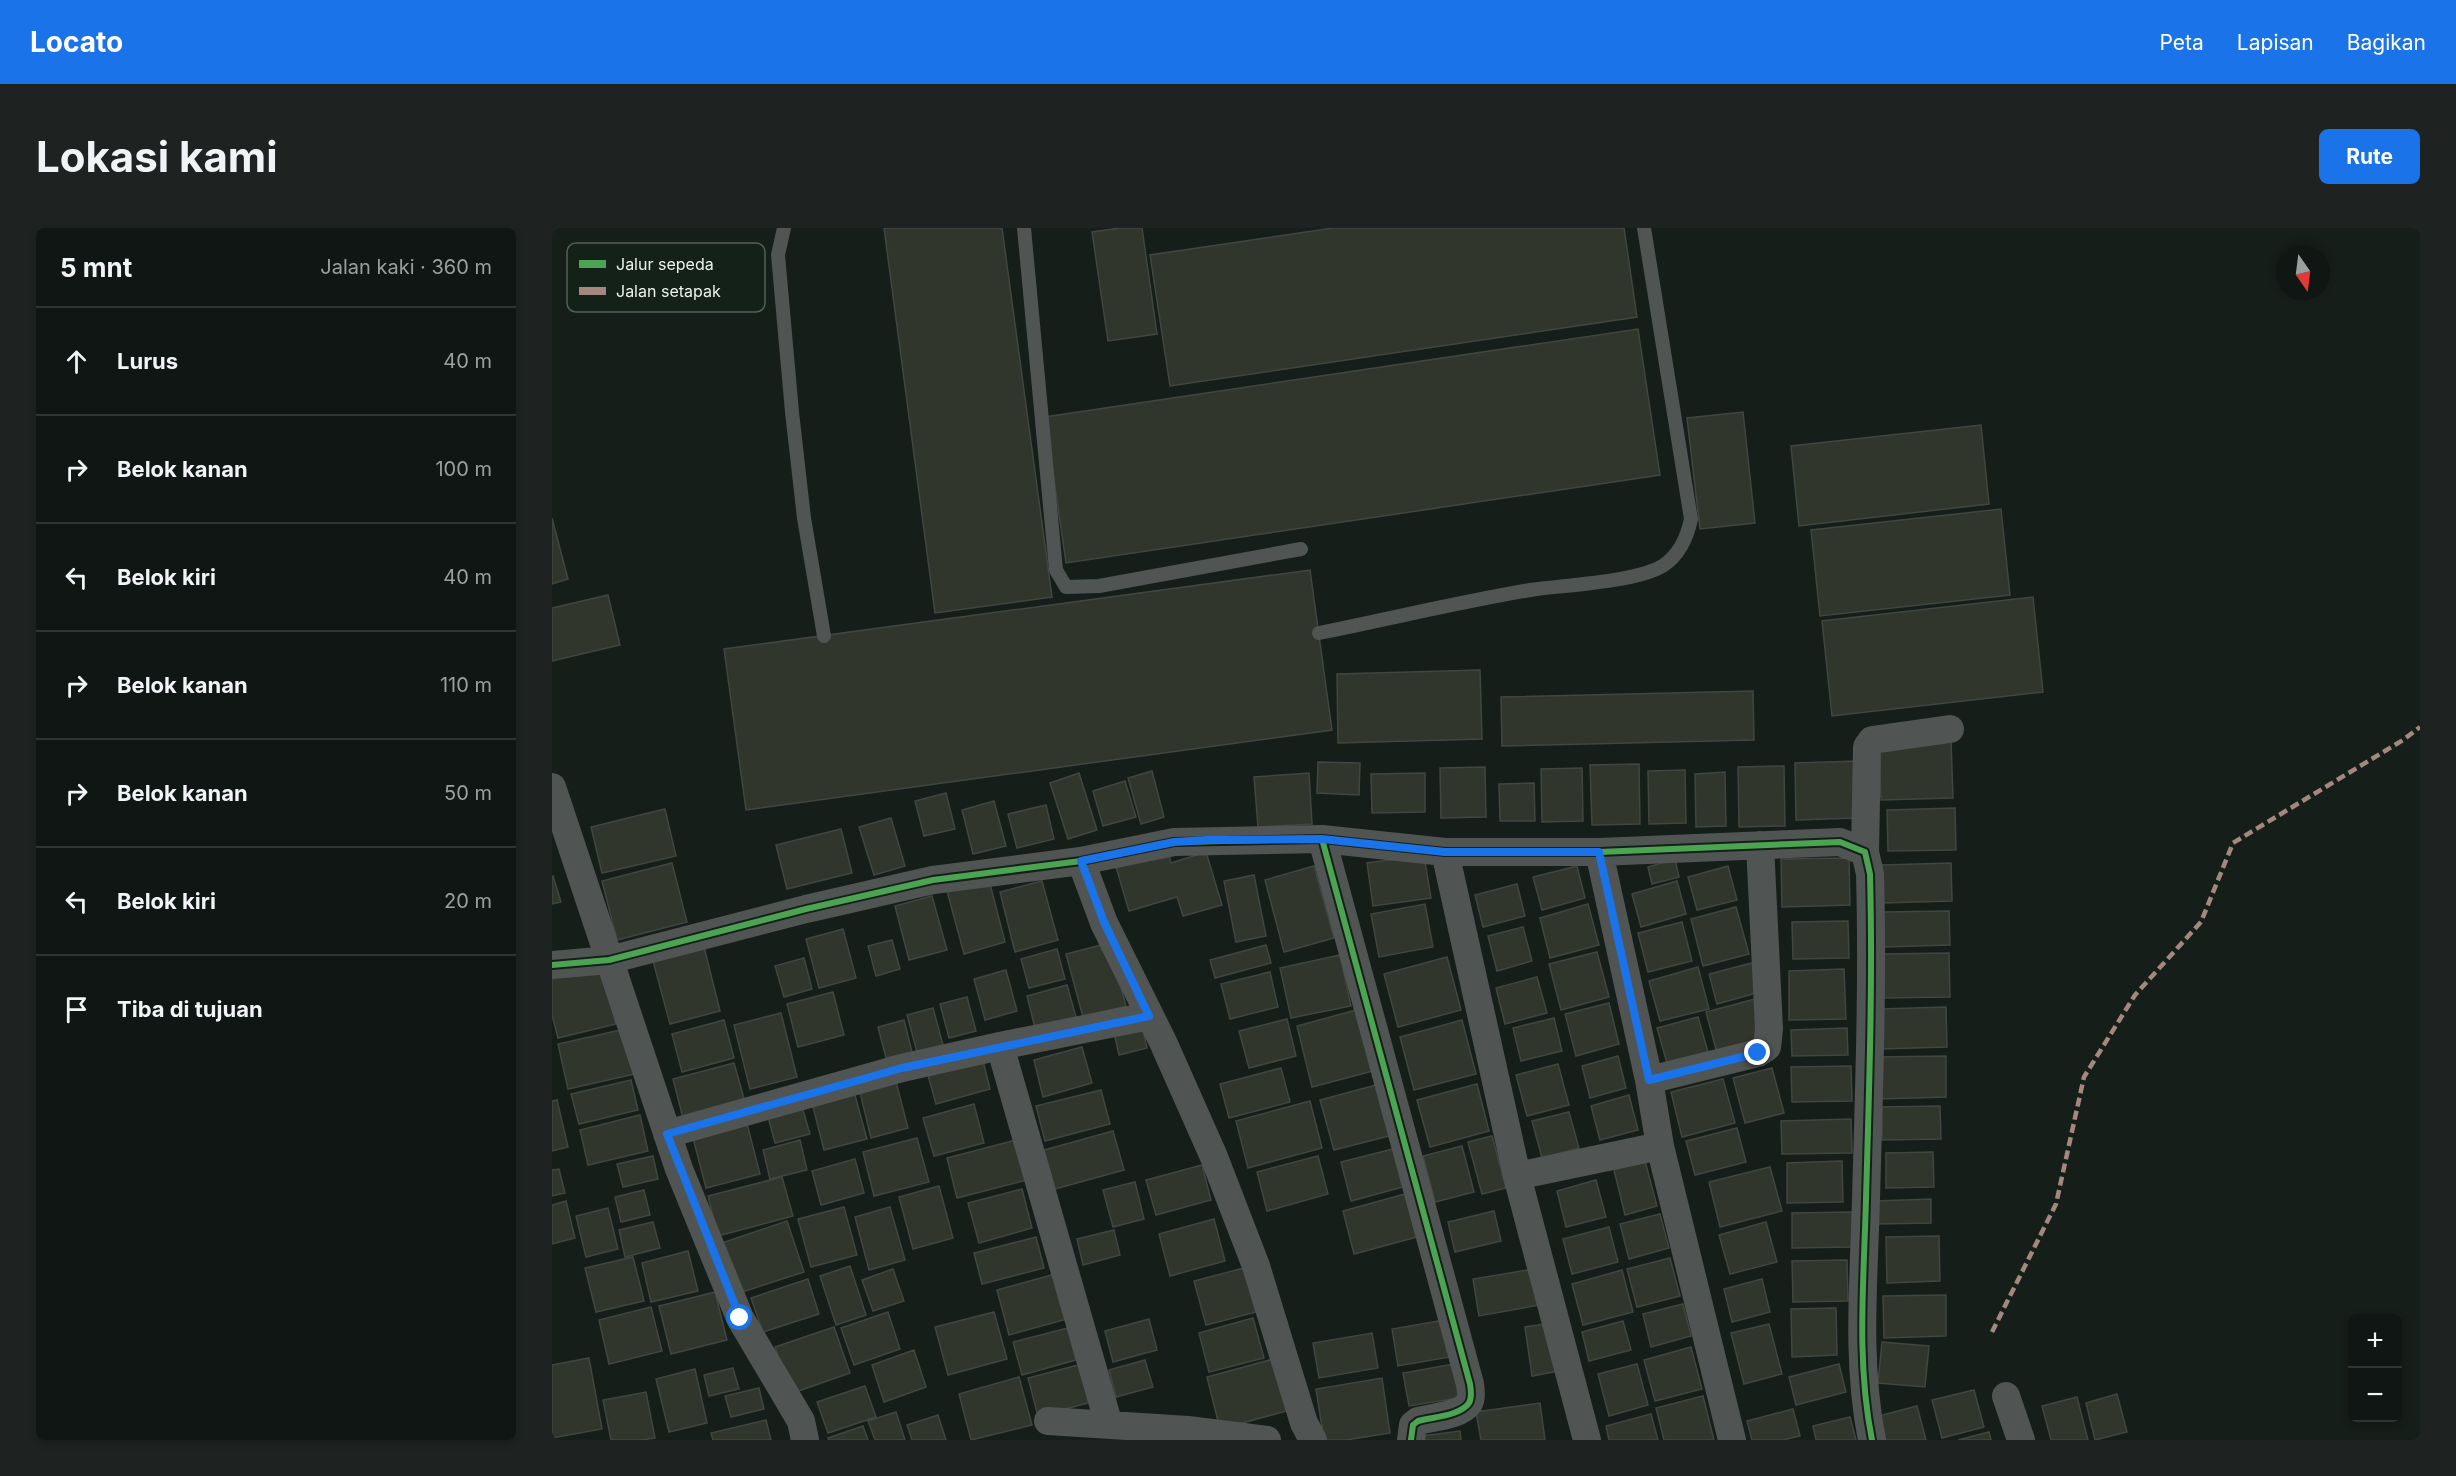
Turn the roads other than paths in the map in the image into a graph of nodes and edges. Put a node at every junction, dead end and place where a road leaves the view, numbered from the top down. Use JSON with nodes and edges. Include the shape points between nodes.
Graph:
{"nodes":[{"id":1,"x":784,"y":228,"type":"edge"},
{"id":2,"x":1024,"y":228,"type":"edge"},
{"id":3,"x":1644,"y":228,"type":"edge"},
{"id":4,"x":1301,"y":549,"type":"dead end"},
{"id":5,"x":1319,"y":633,"type":"dead end"},
{"id":6,"x":824,"y":636,"type":"dead end"},
{"id":7,"x":1950,"y":729,"type":"dead end"},
{"id":8,"x":552,"y":787,"type":"edge"},
{"id":9,"x":1322,"y":839,"type":"junction"},
{"id":10,"x":1760,"y":845,"type":"junction"},
{"id":11,"x":1445,"y":852,"type":"junction"},
{"id":12,"x":1599,"y":852,"type":"junction"},
{"id":13,"x":1865,"y":852,"type":"junction"},
{"id":14,"x":1081,"y":861,"type":"junction"},
{"id":15,"x":609,"y":960,"type":"junction"},
{"id":16,"x":552,"y":965,"type":"edge"},
{"id":17,"x":1149,"y":1016,"type":"junction"},
{"id":18,"x":1000,"y":1046,"type":"junction"},
{"id":19,"x":1649,"y":1080,"type":"junction"},
{"id":20,"x":667,"y":1134,"type":"junction"},
{"id":21,"x":1660,"y":1146,"type":"junction"},
{"id":22,"x":1517,"y":1176,"type":"junction"},
{"id":23,"x":2006,"y":1396,"type":"dead end"},
{"id":24,"x":1048,"y":1421,"type":"dead end"},
{"id":25,"x":1109,"y":1425,"type":"junction"},
{"id":26,"x":805,"y":1440,"type":"edge"},
{"id":27,"x":1267,"y":1440,"type":"edge"},
{"id":28,"x":1313,"y":1440,"type":"edge"},
{"id":29,"x":1411,"y":1440,"type":"edge"},
{"id":30,"x":1587,"y":1440,"type":"edge"},
{"id":31,"x":1732,"y":1440,"type":"edge"},
{"id":32,"x":1872,"y":1440,"type":"edge"},
{"id":33,"x":2021,"y":1440,"type":"edge"}],
"edges":[{"from":1,"to":6,"type":"lane","via":[[778,255],[792,412],[804,518]]},
{"from":2,"to":4,"type":"lane","via":[[1056,570],[1066,587],[1099,586]]},
{"from":3,"to":5,"type":"lane","via":[[1691,519],[1679,550],[1664,565],[1641,575],[1529,591]]},
{"from":7,"to":13,"type":"street","via":[[1872,740],[1869,744]]},
{"from":8,"to":15,"type":"street"},
{"from":9,"to":11,"type":"street"},
{"from":9,"to":14,"type":"street","via":[[1174,842]]},
{"from":9,"to":29,"type":"street","via":[[1470,1384],[1468,1404],[1460,1410],[1418,1421],[1413,1425]]},
{"from":10,"to":12,"type":"street"},
{"from":10,"to":13,"type":"street","via":[[1840,842]]},
{"from":10,"to":19,"type":"street","via":[[1767,1047],[1758,1053]]},
{"from":11,"to":12,"type":"street"},
{"from":11,"to":22,"type":"street"},
{"from":12,"to":19,"type":"street"},
{"from":13,"to":32,"type":"street","via":[[1871,909],[1861,1358]]},
{"from":14,"to":15,"type":"street","via":[[933,880]]},
{"from":14,"to":17,"type":"street","via":[[1104,922]]},
{"from":15,"to":16,"type":"street"},
{"from":15,"to":20,"type":"street"},
{"from":17,"to":18,"type":"street"},
{"from":17,"to":28,"type":"street","via":[[1168,1052],[1256,1266],[1304,1423]]},
{"from":18,"to":20,"type":"street","via":[[902,1068]]},
{"from":18,"to":25,"type":"street"},
{"from":19,"to":21,"type":"street"},
{"from":20,"to":26,"type":"street","via":[[740,1318],[801,1421]]},
{"from":21,"to":22,"type":"street"},
{"from":21,"to":31,"type":"street"},
{"from":22,"to":30,"type":"street"},
{"from":23,"to":33,"type":"street"},
{"from":24,"to":25,"type":"street"},
{"from":25,"to":27,"type":"street"}]}
